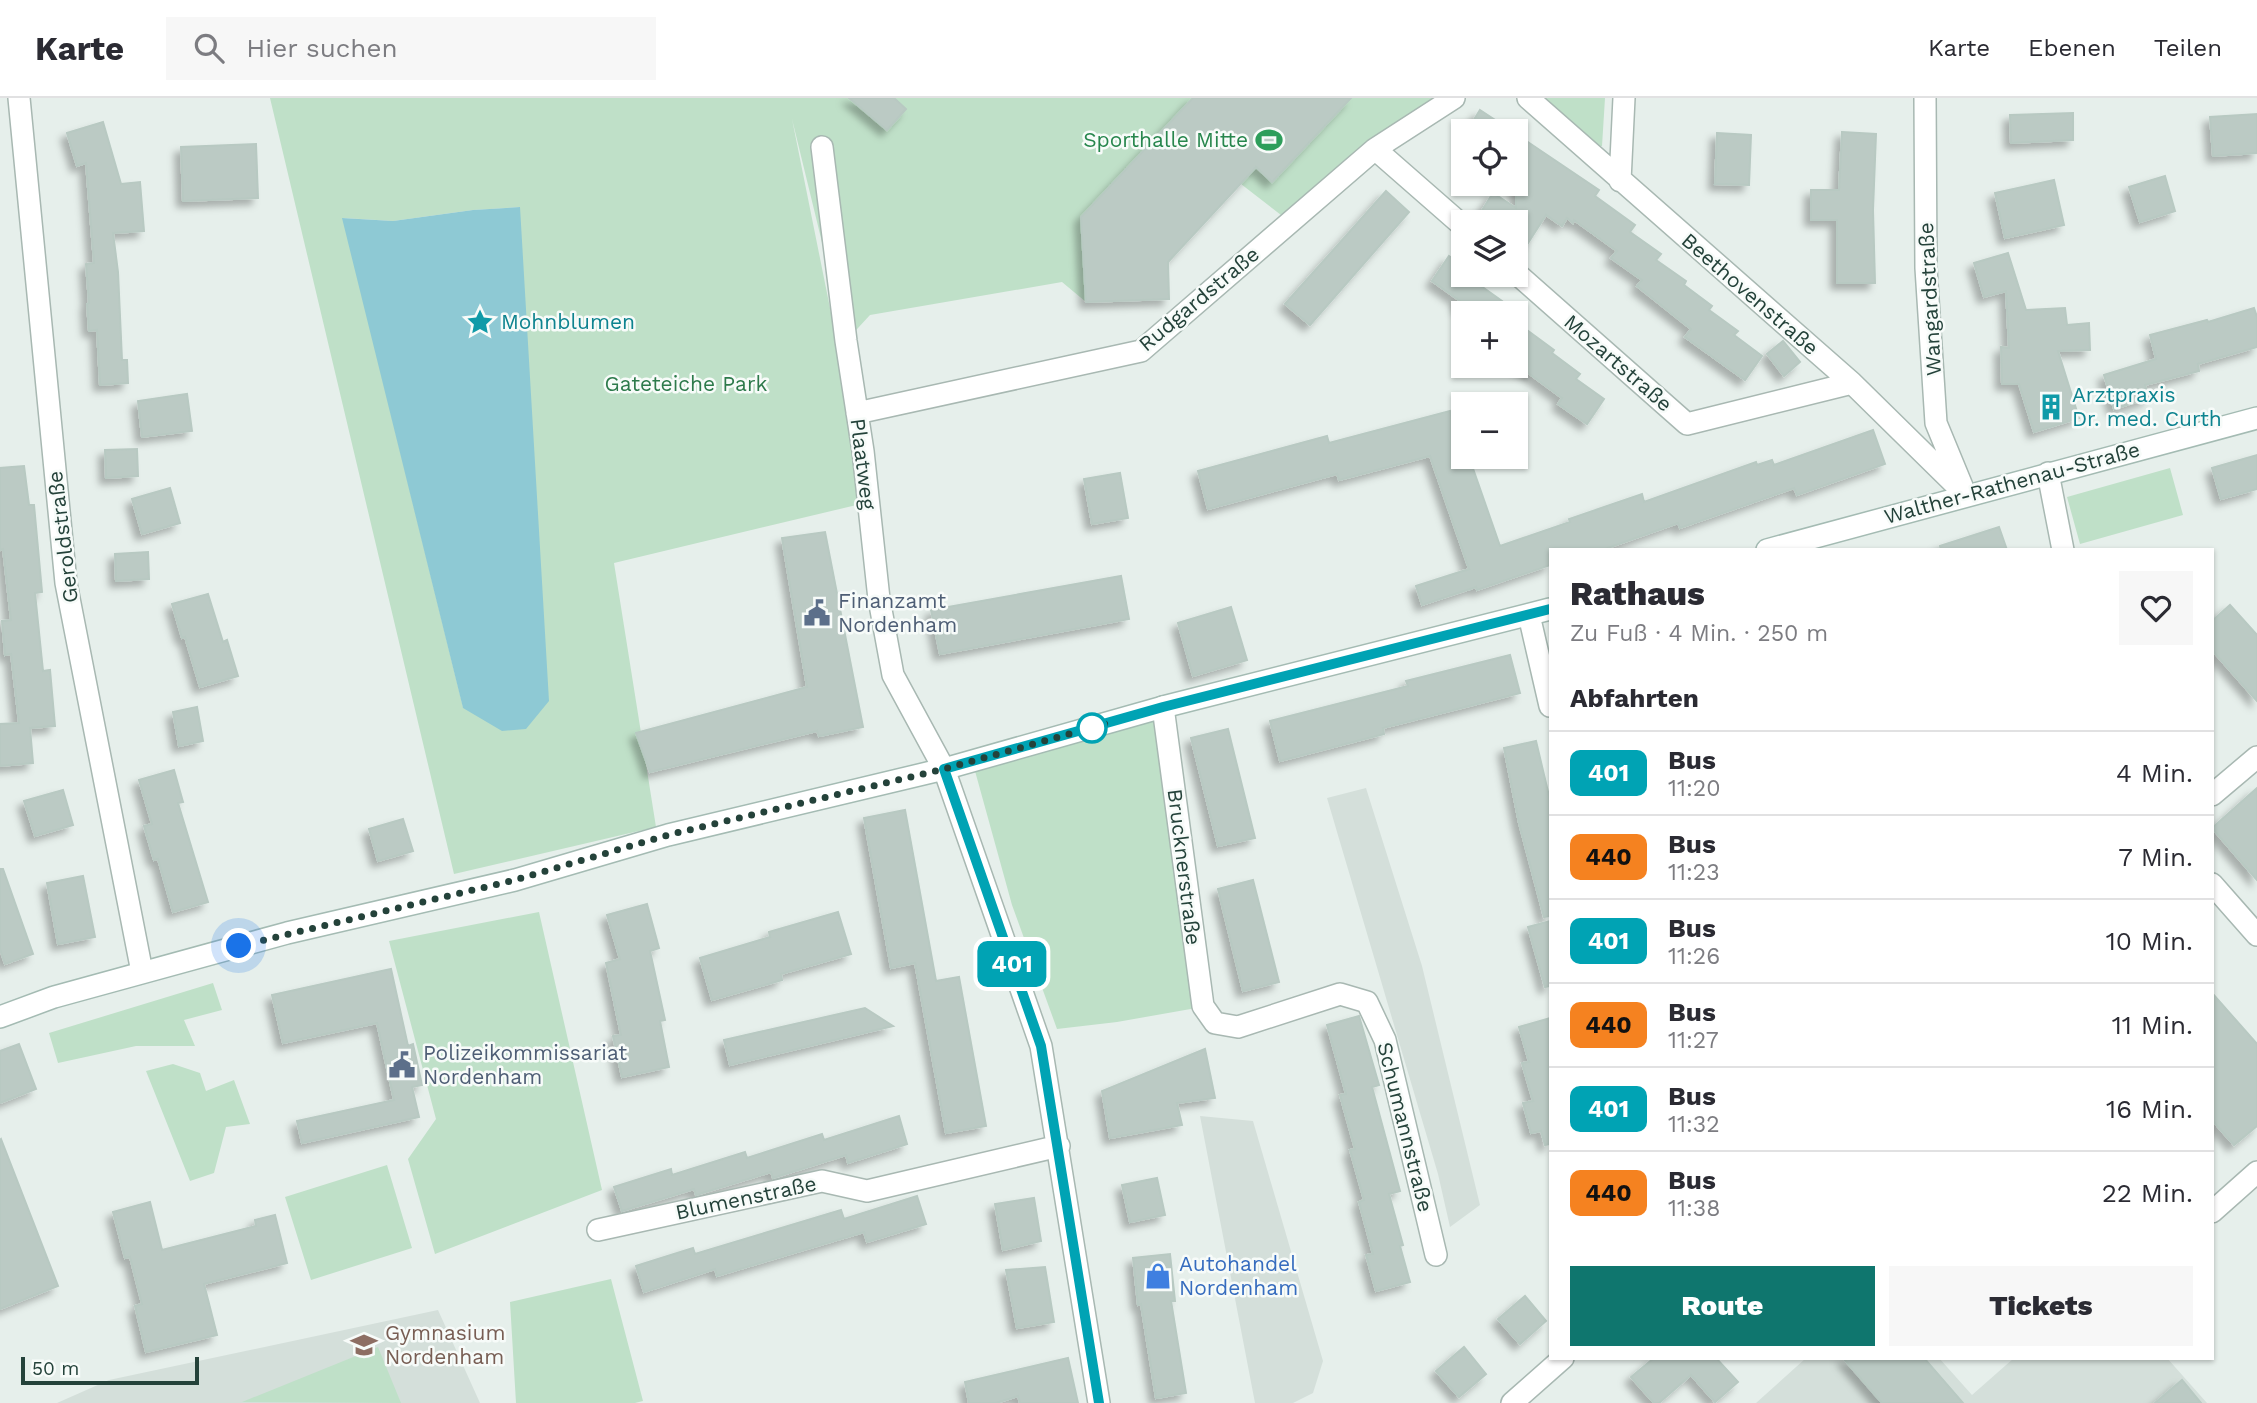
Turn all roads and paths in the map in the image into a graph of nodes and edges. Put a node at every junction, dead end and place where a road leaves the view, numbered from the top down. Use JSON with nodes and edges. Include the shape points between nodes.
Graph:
{"nodes":[{"id":1,"x":19,"y":98,"type":"edge"},
{"id":2,"x":1454,"y":98,"type":"edge"},
{"id":3,"x":1528,"y":98,"type":"edge"},
{"id":4,"x":1624,"y":98,"type":"edge"},
{"id":5,"x":1925,"y":98,"type":"edge"},
{"id":6,"x":822,"y":147,"type":"dead end"},
{"id":7,"x":1375,"y":149,"type":"junction"},
{"id":8,"x":1620,"y":181,"type":"junction"},
{"id":9,"x":1451,"y":216,"type":"edge"},
{"id":10,"x":1528,"y":284,"type":"edge"},
{"id":11,"x":1852,"y":383,"type":"junction"},
{"id":12,"x":857,"y":413,"type":"junction"},
{"id":13,"x":2257,"y":418,"type":"edge"},
{"id":14,"x":2048,"y":473,"type":"junction"},
{"id":15,"x":1966,"y":495,"type":"junction"},
{"id":16,"x":1775,"y":548,"type":"edge"},
{"id":17,"x":2063,"y":548,"type":"edge"},
{"id":18,"x":1549,"y":609,"type":"edge"},
{"id":19,"x":1529,"y":615,"type":"junction"},
{"id":20,"x":1549,"y":702,"type":"edge"},
{"id":21,"x":1163,"y":707,"type":"junction"},
{"id":22,"x":2257,"y":757,"type":"edge"},
{"id":23,"x":944,"y":769,"type":"junction"},
{"id":24,"x":2214,"y":794,"type":"edge"},
{"id":25,"x":2214,"y":886,"type":"edge"},
{"id":26,"x":2257,"y":935,"type":"edge"},
{"id":27,"x":142,"y":972,"type":"junction"},
{"id":28,"x":1367,"y":1002,"type":"joint"},
{"id":29,"x":0,"y":1017,"type":"edge"},
{"id":30,"x":1059,"y":1146,"type":"junction"},
{"id":31,"x":2257,"y":1172,"type":"edge"},
{"id":32,"x":2214,"y":1210,"type":"edge"},
{"id":33,"x":598,"y":1230,"type":"dead end"},
{"id":34,"x":1436,"y":1255,"type":"dead end"},
{"id":35,"x":1561,"y":1360,"type":"edge"},
{"id":36,"x":1099,"y":1403,"type":"edge"},
{"id":37,"x":1512,"y":1403,"type":"edge"}],
"edges":[{"from":1,"to":27,"type":"street","name":"Geroldstraße","via":[[66,583]]},
{"from":2,"to":7,"type":"street","name":"Rudgardstraße"},
{"from":3,"to":8,"type":"street","name":"Beethovenstraße"},
{"from":4,"to":8,"type":"street"},
{"from":5,"to":15,"type":"street","name":"Wangardstraße","via":[[1926,268],[1936,423]]},
{"from":6,"to":12,"type":"street","name":"Plaatweg"},
{"from":7,"to":9,"type":"street"},
{"from":7,"to":12,"type":"street","name":"Rudgardstraße","via":[[1141,351]]},
{"from":8,"to":11,"type":"street","name":"Beethovenstraße"},
{"from":10,"to":11,"type":"street","name":"Mozartstraße","via":[[1687,424]]},
{"from":11,"to":15,"type":"street","name":"Beethovenstraße"},
{"from":12,"to":23,"type":"street","name":"Plaatweg","via":[[879,599],[893,674]]},
{"from":13,"to":14,"type":"street","name":"Walther-Rathenau-Straße"},
{"from":14,"to":15,"type":"street","name":"Walther-Rathenau-Straße"},
{"from":14,"to":17,"type":"street"},
{"from":15,"to":16,"type":"street","name":"Walther-Rathenau-Straße"},
{"from":18,"to":19,"type":"street"},
{"from":19,"to":20,"type":"street"},
{"from":19,"to":21,"type":"street"},
{"from":21,"to":23,"type":"street"},
{"from":21,"to":28,"type":"street","name":"Brucknerstraße","via":[[1203,1006],[1215,1023],[1238,1027],[1340,994]]},
{"from":22,"to":24,"type":"street"},
{"from":23,"to":27,"type":"street","via":[[668,835],[515,880]]},
{"from":23,"to":30,"type":"street","name":"Plaatweg","via":[[1041,1046]]},
{"from":25,"to":26,"type":"street"},
{"from":27,"to":29,"type":"street"},
{"from":28,"to":34,"type":"street","name":"Schumannstraße","via":[[1385,1040]]},
{"from":30,"to":33,"type":"street","name":"Blumenstraße","via":[[867,1191],[822,1181]]},
{"from":30,"to":36,"type":"street","name":"Plaatweg"},
{"from":31,"to":32,"type":"street"},
{"from":35,"to":37,"type":"street"}]}
